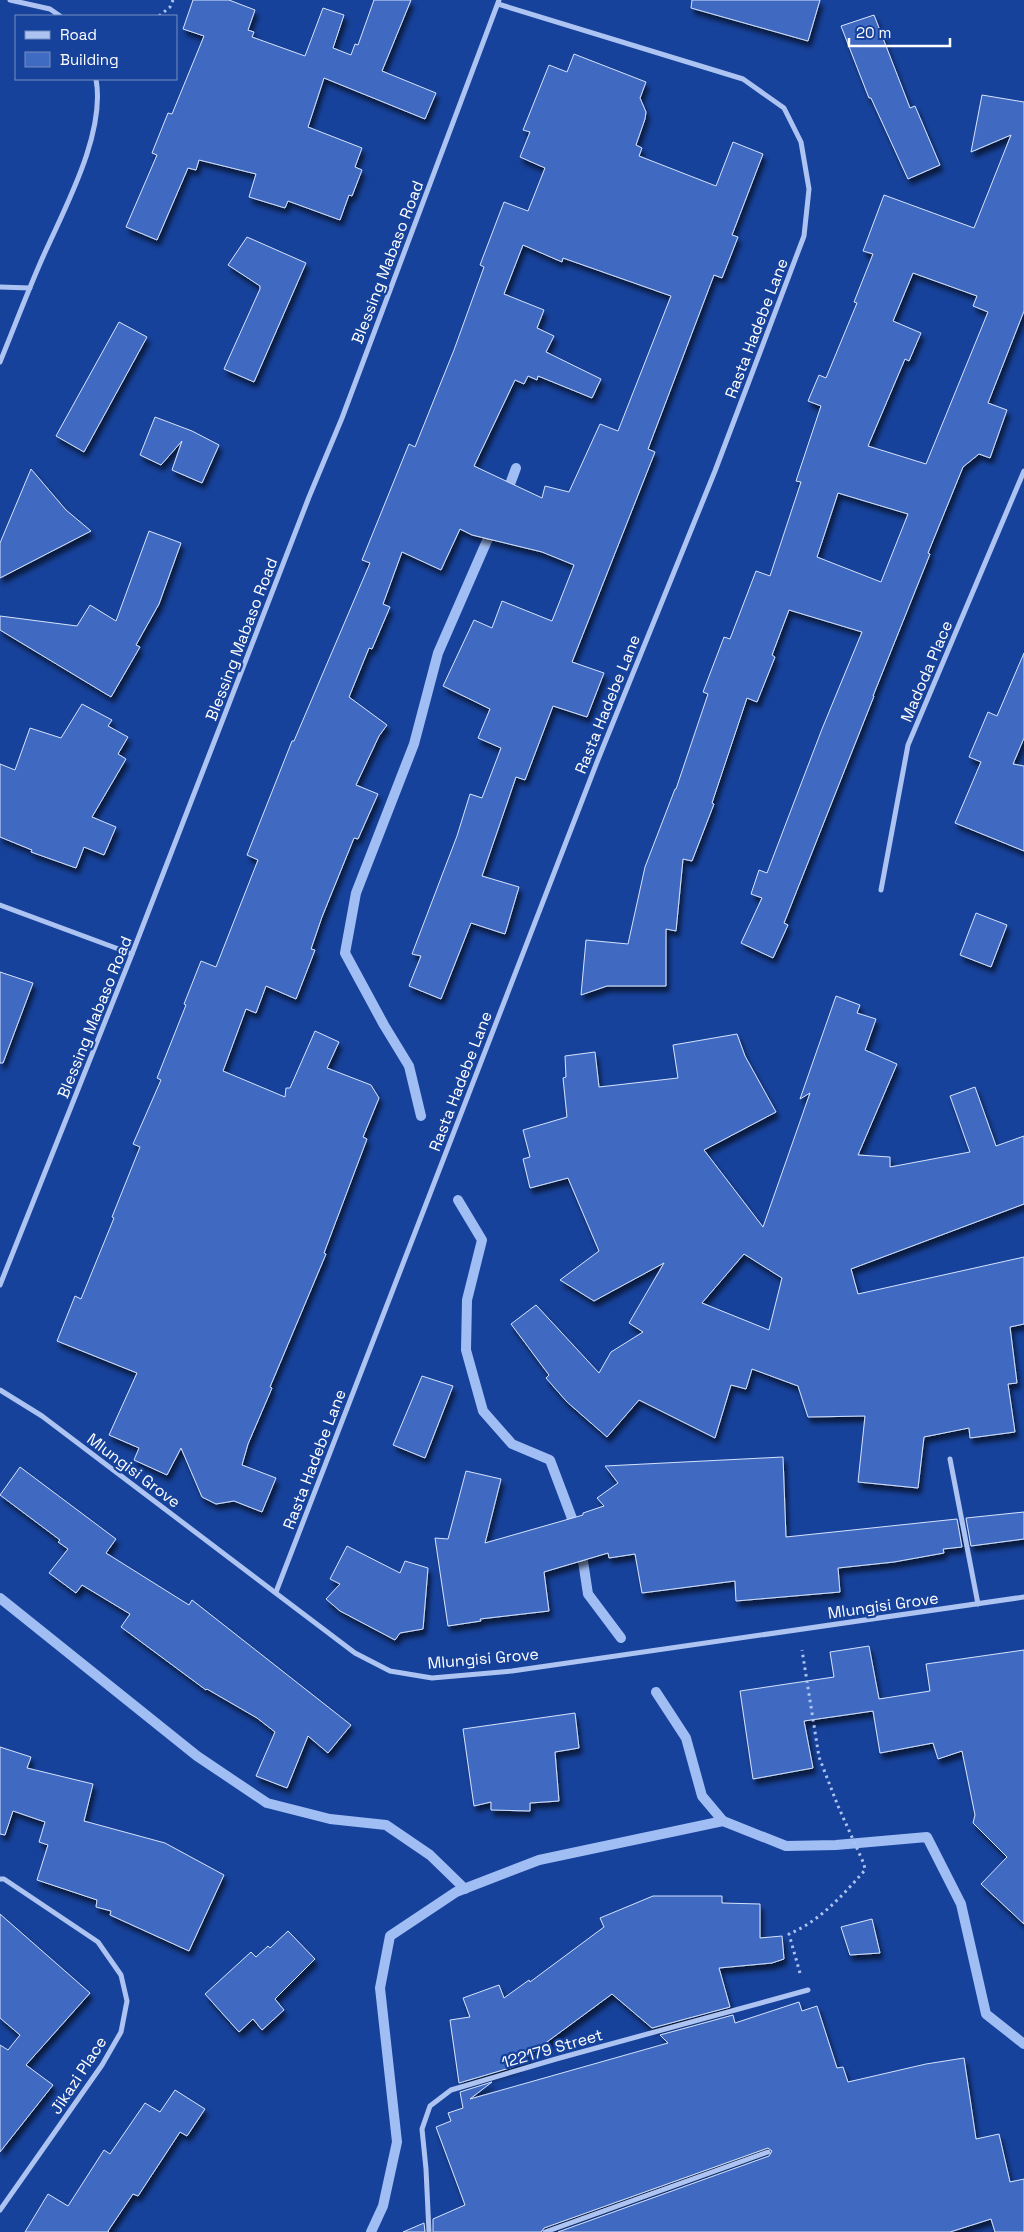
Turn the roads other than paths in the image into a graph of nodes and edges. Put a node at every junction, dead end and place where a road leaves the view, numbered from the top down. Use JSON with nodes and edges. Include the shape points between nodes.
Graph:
{"nodes":[{"id":1,"x":10,"y":0,"type":"edge"},
{"id":2,"x":498,"y":2,"type":"edge"},
{"id":3,"x":59,"y":15,"type":"edge"},
{"id":4,"x":96,"y":80,"type":"edge"},
{"id":5,"x":0,"y":287,"type":"edge"},
{"id":6,"x":30,"y":288,"type":"junction"},
{"id":7,"x":0,"y":362,"type":"edge"},
{"id":8,"x":1024,"y":471,"type":"edge"},
{"id":9,"x":881,"y":890,"type":"dead end"},
{"id":10,"x":0,"y":905,"type":"edge"},
{"id":11,"x":132,"y":954,"type":"junction"},
{"id":12,"x":0,"y":1286,"type":"edge"},
{"id":13,"x":0,"y":1390,"type":"edge"},
{"id":14,"x":950,"y":1459,"type":"dead end"},
{"id":15,"x":276,"y":1592,"type":"junction"},
{"id":16,"x":1024,"y":1597,"type":"edge"},
{"id":17,"x":978,"y":1604,"type":"junction"},
{"id":18,"x":0,"y":1879,"type":"edge"},
{"id":19,"x":808,"y":1990,"type":"road end"},
{"id":20,"x":768,"y":2152,"type":"dead end"},
{"id":21,"x":0,"y":2210,"type":"edge"},
{"id":22,"x":429,"y":2232,"type":"edge"},
{"id":23,"x":545,"y":2232,"type":"edge"}],
"edges":[{"from":1,"to":3,"type":"street","via":[[50,9]]},
{"from":2,"to":11,"type":"street","name":"Blessing Mabaso Road","via":[[342,418]]},
{"from":2,"to":15,"type":"street","name":"Rasta Hadebe Lane","via":[[744,80],[784,108],[801,142],[809,189],[804,236]]},
{"from":4,"to":6,"type":"street","via":[[99,94],[87,155]]},
{"from":5,"to":6,"type":"street"},
{"from":6,"to":7,"type":"street"},
{"from":8,"to":9,"type":"street","name":"Madoda Place","via":[[908,745]]},
{"from":10,"to":11,"type":"street"},
{"from":11,"to":12,"type":"street","name":"Blessing Mabaso Road"},
{"from":13,"to":15,"type":"street","name":"Mlungisi Grove","via":[[42,1416]]},
{"from":14,"to":17,"type":"street"},
{"from":15,"to":17,"type":"street","name":"Mlungisi Grove","via":[[356,1653],[390,1671],[432,1678],[512,1671]]},
{"from":16,"to":17,"type":"street","name":"Mlungisi Grove"},
{"from":18,"to":21,"type":"street","name":"Jikazi Place","via":[[98,1942],[120,1975],[127,2001],[121,2032],[102,2065]]},
{"from":19,"to":22,"type":"street","name":"122179 Street","via":[[451,2090],[430,2106],[422,2129]]},
{"from":20,"to":23,"type":"street"}]}
